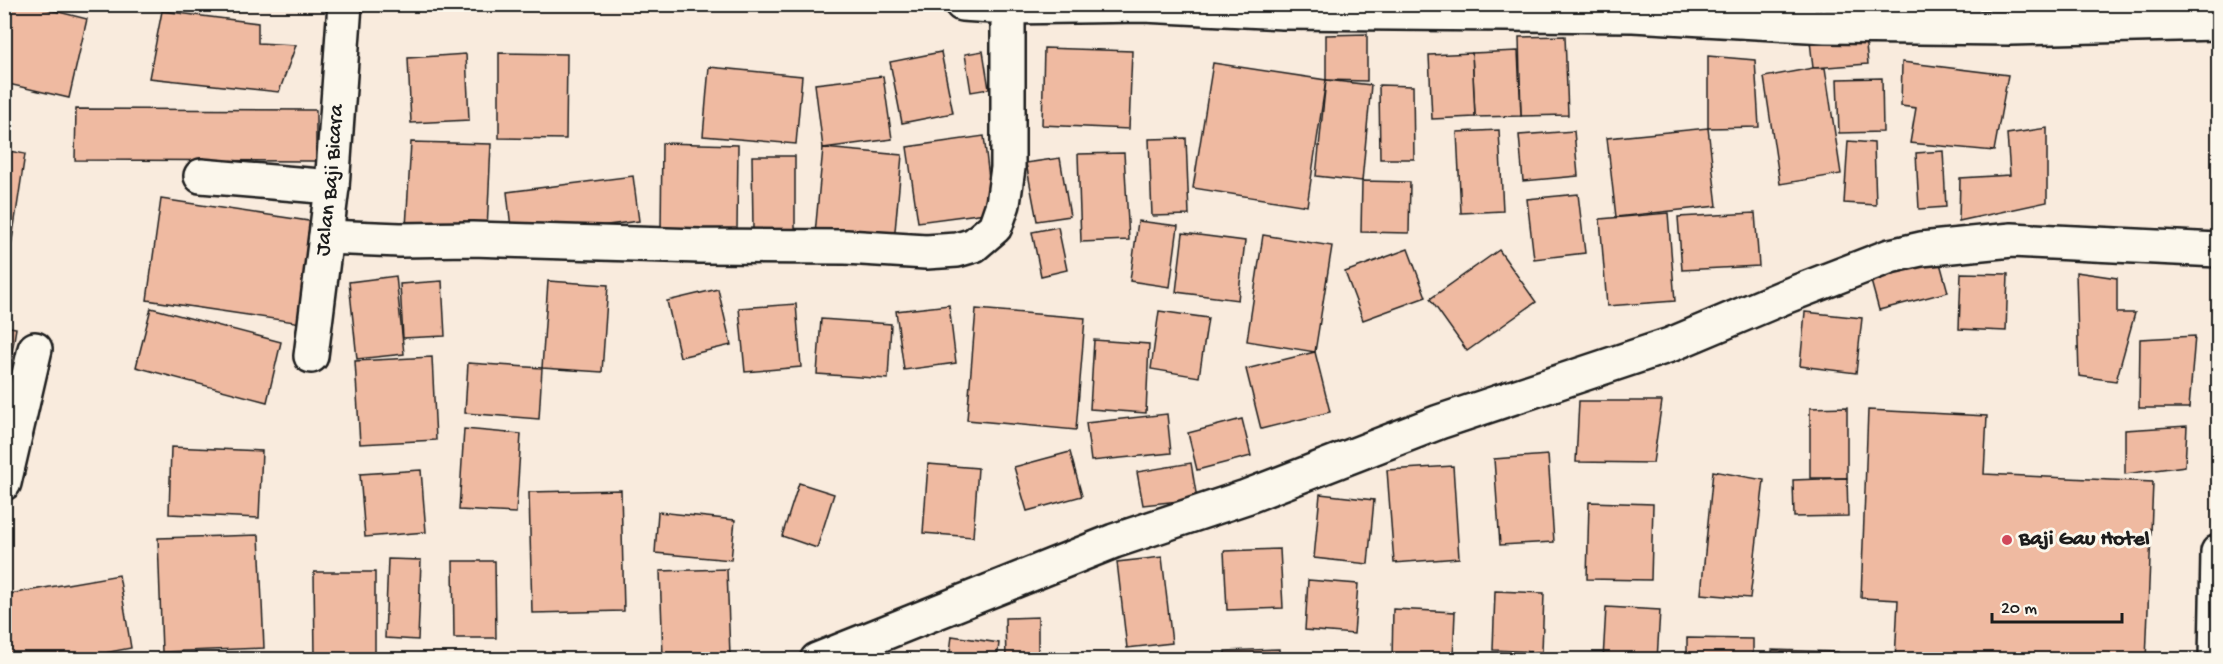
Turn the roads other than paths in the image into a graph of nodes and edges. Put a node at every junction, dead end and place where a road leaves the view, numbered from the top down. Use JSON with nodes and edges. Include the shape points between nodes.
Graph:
{"nodes":[{"id":1,"x":345,"y":4,"type":"edge"},
{"id":2,"x":962,"y":4,"type":"edge"},
{"id":3,"x":1008,"y":7,"type":"junction"},
{"id":4,"x":2218,"y":23,"type":"edge"},
{"id":5,"x":201,"y":176,"type":"dead end"},
{"id":6,"x":332,"y":187,"type":"junction"},
{"id":7,"x":326,"y":237,"type":"junction"},
{"id":8,"x":2218,"y":250,"type":"edge"},
{"id":9,"x":35,"y":349,"type":"dead end"},
{"id":10,"x":311,"y":356,"type":"dead end"},
{"id":11,"x":4,"y":483,"type":"edge"},
{"id":12,"x":2218,"y":552,"type":"edge"},
{"id":13,"x":817,"y":660,"type":"edge"},
{"id":14,"x":2216,"y":660,"type":"edge"}],
"edges":[{"from":1,"to":6,"type":"street","name":"Jalan Baji Bicara"},
{"from":2,"to":3,"type":"street"},
{"from":3,"to":4,"type":"street","via":[[1143,4],[1283,12],[1633,15],[1825,26],[2010,28]]},
{"from":3,"to":7,"type":"street","via":[[1008,168],[1003,204],[995,227],[974,245],[926,252]]},
{"from":5,"to":6,"type":"street"},
{"from":6,"to":7,"type":"street","name":"Jalan Baji Bicara"},
{"from":7,"to":10,"type":"street","name":"Jalan Baji Bicara"},
{"from":8,"to":13,"type":"street","via":[[2012,240],[1890,256],[1670,345],[1438,422],[1246,497],[1114,541]]},
{"from":9,"to":11,"type":"street"},
{"from":12,"to":14,"type":"street"}]}
